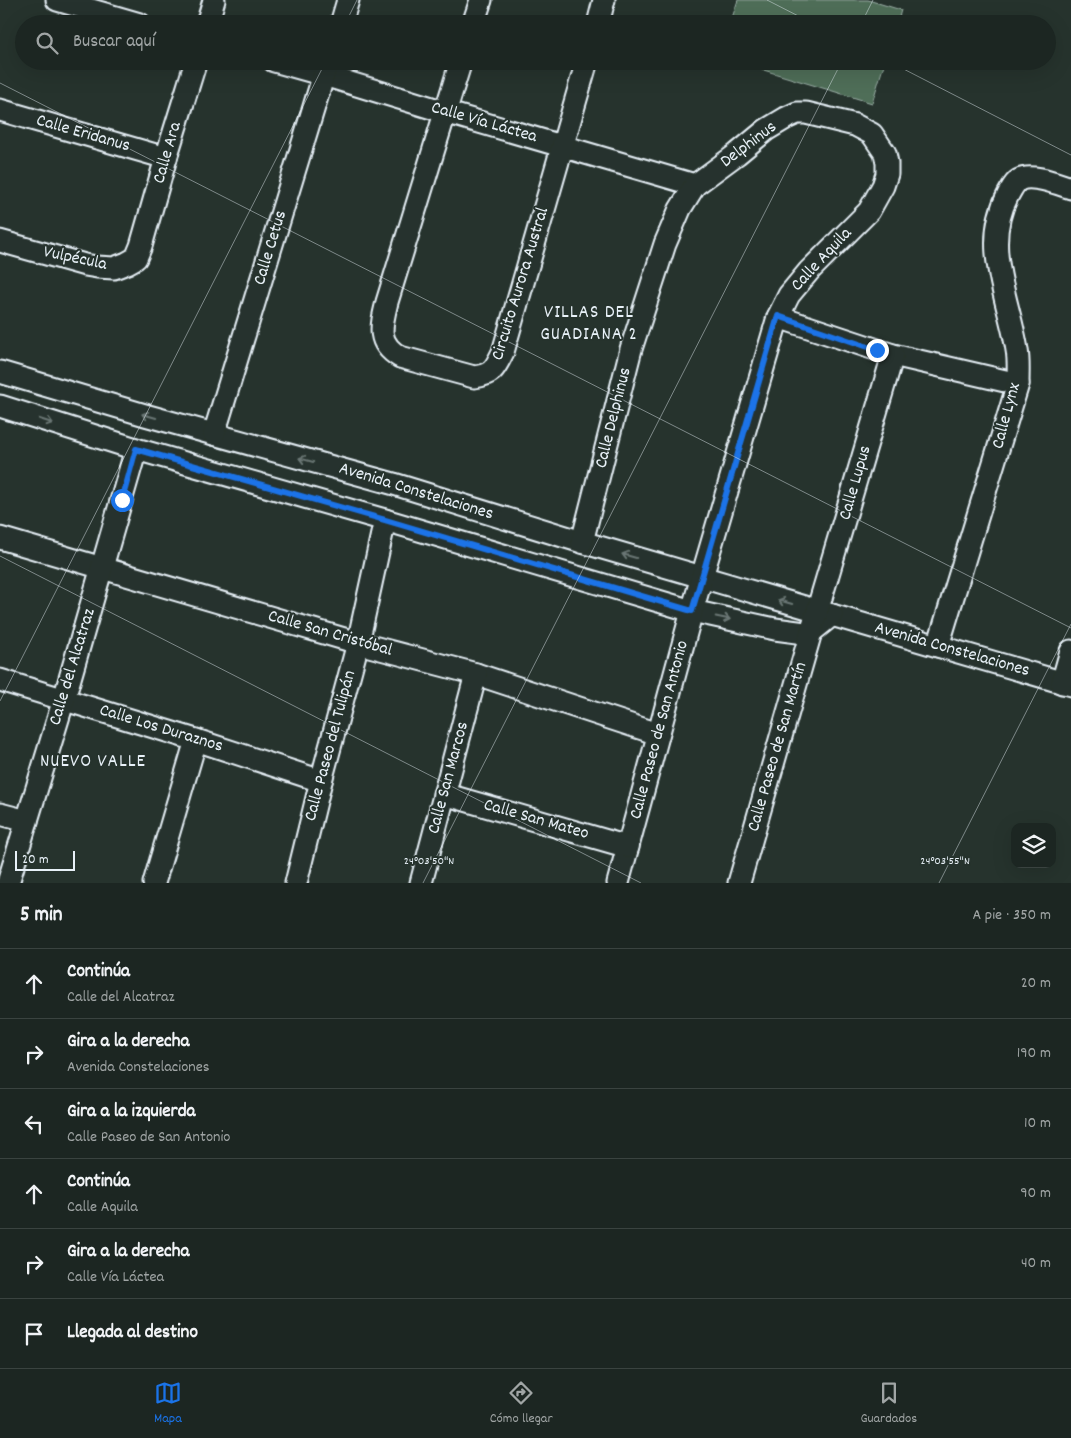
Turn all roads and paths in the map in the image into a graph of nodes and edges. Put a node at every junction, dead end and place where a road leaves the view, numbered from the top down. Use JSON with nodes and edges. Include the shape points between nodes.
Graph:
{"nodes":[{"id":1,"x":58,"y":0,"type":"edge"},
{"id":2,"x":214,"y":0,"type":"edge"},
{"id":3,"x":348,"y":0,"type":"edge"},
{"id":4,"x":481,"y":0,"type":"edge"},
{"id":5,"x":604,"y":0,"type":"edge"},
{"id":6,"x":109,"y":15,"type":"edge"},
{"id":7,"x":210,"y":15,"type":"edge"},
{"id":8,"x":343,"y":15,"type":"edge"},
{"id":9,"x":476,"y":15,"type":"edge"},
{"id":10,"x":600,"y":15,"type":"edge"},
{"id":11,"x":193,"y":70,"type":"edge"},
{"id":12,"x":325,"y":70,"type":"edge"},
{"id":13,"x":331,"y":70,"type":"edge"},
{"id":14,"x":458,"y":70,"type":"edge"},
{"id":15,"x":584,"y":70,"type":"edge"},
{"id":16,"x":0,"y":110,"type":"edge"},
{"id":17,"x":445,"y":112,"type":"junction"},
{"id":18,"x":806,"y":113,"type":"joint"},
{"id":19,"x":562,"y":146,"type":"junction"},
{"id":20,"x":166,"y":158,"type":"junction"},
{"id":21,"x":695,"y":185,"type":"junction"},
{"id":22,"x":1071,"y":188,"type":"edge"},
{"id":23,"x":0,"y":241,"type":"edge"},
{"id":24,"x":142,"y":246,"type":"joint"},
{"id":25,"x":778,"y":316,"type":"junction"},
{"id":26,"x":893,"y":355,"type":"junction"},
{"id":27,"x":0,"y":372,"type":"edge"},
{"id":28,"x":1018,"y":384,"type":"junction"},
{"id":29,"x":0,"y":406,"type":"edge"},
{"id":30,"x":214,"y":434,"type":"junction"},
{"id":31,"x":136,"y":449,"type":"junction"},
{"id":32,"x":385,"y":520,"type":"junction"},
{"id":33,"x":0,"y":538,"type":"edge"},
{"id":34,"x":582,"y":542,"type":"junction"},
{"id":35,"x":103,"y":567,"type":"junction"},
{"id":36,"x":703,"y":577,"type":"junction"},
{"id":37,"x":692,"y":611,"type":"junction"},
{"id":38,"x":825,"y":613,"type":"junction"},
{"id":39,"x":812,"y":632,"type":"junction"},
{"id":40,"x":358,"y":643,"type":"junction"},
{"id":41,"x":938,"y":646,"type":"junction"},
{"id":42,"x":1071,"y":651,"type":"edge"},
{"id":43,"x":476,"y":674,"type":"junction"},
{"id":44,"x":0,"y":680,"type":"edge"},
{"id":45,"x":1066,"y":684,"type":"edge"},
{"id":46,"x":64,"y":699,"type":"junction"},
{"id":47,"x":658,"y":734,"type":"junction"},
{"id":48,"x":196,"y":740,"type":"junction"},
{"id":49,"x":321,"y":780,"type":"junction"},
{"id":50,"x":444,"y":794,"type":"junction"},
{"id":51,"x":0,"y":814,"type":"edge"},
{"id":52,"x":27,"y":821,"type":"junction"},
{"id":53,"x":628,"y":847,"type":"junction"},
{"id":54,"x":8,"y":883,"type":"edge"},
{"id":55,"x":154,"y":883,"type":"edge"},
{"id":56,"x":296,"y":883,"type":"edge"},
{"id":57,"x":421,"y":883,"type":"edge"},
{"id":58,"x":618,"y":883,"type":"edge"},
{"id":59,"x":739,"y":883,"type":"edge"}],
"edges":[{"from":1,"to":6,"type":"street"},
{"from":2,"to":7,"type":"street"},
{"from":3,"to":8,"type":"street"},
{"from":4,"to":9,"type":"street"},
{"from":5,"to":10,"type":"street"},
{"from":11,"to":20,"type":"street","name":"Calle Ara"},
{"from":12,"to":30,"type":"street","name":"Calle Cetus"},
{"from":13,"to":17,"type":"street","name":"Calle Vía Láctea"},
{"from":14,"to":17,"type":"street","name":"Circuito Aurora Austral"},
{"from":15,"to":19,"type":"street","name":"Circuito Aurora Austral"},
{"from":16,"to":20,"type":"street","name":"Calle Eridanus"},
{"from":17,"to":19,"type":"street","name":"Calle Vía Láctea"},
{"from":17,"to":19,"type":"street","name":"Circuito Aurora Austral","via":[[383,318],[384,343],[390,352],[400,357],[474,376],[491,373],[495,368],[511,327]]},
{"from":18,"to":21,"type":"street","name":"Delphinus","via":[[797,113],[766,130]]},
{"from":18,"to":25,"type":"street","name":"Calle Aquila","via":[[855,125],[872,134],[884,153],[888,174],[869,211],[809,271],[789,295]]},
{"from":19,"to":21,"type":"street","name":"Calle Vía Láctea"},
{"from":20,"to":24,"type":"street","name":"Calle Ara"},
{"from":21,"to":34,"type":"street","name":"Calle Delphinus","via":[[665,244],[634,341]]},
{"from":22,"to":28,"type":"street","name":"Calle Lynx","via":[[1027,178],[1013,186],[1003,204],[997,227],[997,263],[1018,352]]},
{"from":23,"to":24,"type":"street","name":"Vulpécula","via":[[85,265],[114,268],[136,258]]},
{"from":25,"to":26,"type":"street"},
{"from":25,"to":36,"type":"street","name":"Calle Aquila"},
{"from":26,"to":28,"type":"street"},
{"from":26,"to":38,"type":"street","name":"Calle Lupus"},
{"from":30,"to":27,"type":"street","name":"Avenida Constelaciones","one_way":true},
{"from":28,"to":41,"type":"street","name":"Calle Lynx"},
{"from":29,"to":31,"type":"street","name":"Avenida Constelaciones","one_way":true},
{"from":34,"to":30,"type":"street","name":"Avenida Constelaciones","one_way":true,"via":[[394,484]]},
{"from":31,"to":32,"type":"street","name":"Avenida Constelaciones"},
{"from":31,"to":35,"type":"street","name":"Calle del Alcatraz"},
{"from":32,"to":37,"type":"street","name":"Avenida Constelaciones"},
{"from":32,"to":40,"type":"street","name":"Calle Paseo del Tulipán"},
{"from":33,"to":35,"type":"street","name":"Calle San Cristóbal"},
{"from":36,"to":34,"type":"street","name":"Avenida Constelaciones","one_way":true},
{"from":35,"to":40,"type":"street","name":"Calle San Cristóbal"},
{"from":35,"to":46,"type":"street","name":"Calle del Alcatraz"},
{"from":36,"to":37,"type":"street","name":"Calle Paseo de San Antonio"},
{"from":38,"to":36,"type":"street","name":"Avenida Constelaciones","one_way":true},
{"from":37,"to":39,"type":"street","name":"Avenida Constelaciones","one_way":true,"via":[[775,629]]},
{"from":37,"to":47,"type":"street","name":"Calle Paseo de San Antonio"},
{"from":38,"to":39,"type":"street"},
{"from":38,"to":41,"type":"street","name":"Avenida Constelaciones"},
{"from":39,"to":59,"type":"street","name":"Calle Paseo de San Martín"},
{"from":40,"to":43,"type":"street","name":"Calle San Cristóbal"},
{"from":40,"to":49,"type":"street","name":"Calle Paseo del Tulipán"},
{"from":41,"to":45,"type":"street","name":"Avenida Constelaciones"},
{"from":42,"to":45,"type":"street"},
{"from":43,"to":47,"type":"street","name":"Calle San Cristóbal"},
{"from":43,"to":50,"type":"street","name":"Calle San Marcos"},
{"from":44,"to":46,"type":"street","name":"Calle Los Duraznos"},
{"from":46,"to":48,"type":"street","name":"Calle Los Duraznos"},
{"from":46,"to":52,"type":"street","name":"Calle del Alcatraz"},
{"from":47,"to":53,"type":"street","name":"Calle Paseo de San Antonio"},
{"from":48,"to":49,"type":"street","name":"Calle Los Duraznos"},
{"from":48,"to":55,"type":"street"},
{"from":49,"to":56,"type":"street","name":"Calle Paseo del Tulipán"},
{"from":50,"to":53,"type":"street","name":"Calle San Mateo"},
{"from":50,"to":57,"type":"street","name":"Calle San Marcos"},
{"from":51,"to":52,"type":"street"},
{"from":52,"to":54,"type":"street","name":"Calle del Alcatraz"},
{"from":53,"to":58,"type":"street","name":"Calle Paseo de San Antonio"}]}
